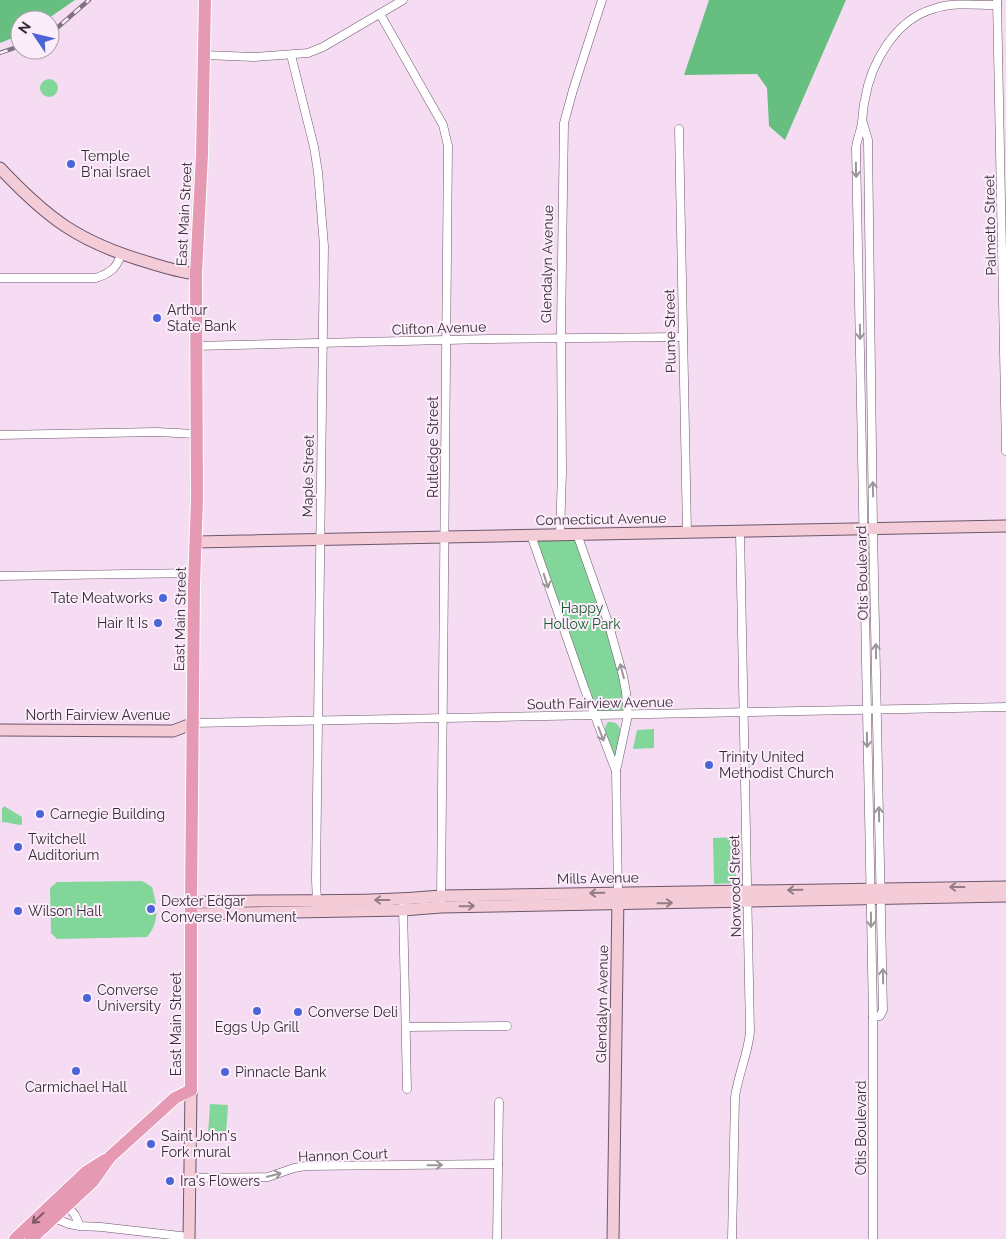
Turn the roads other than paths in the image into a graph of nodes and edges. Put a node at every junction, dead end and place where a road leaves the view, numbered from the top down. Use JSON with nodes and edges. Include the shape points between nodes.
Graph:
{"nodes":[{"id":1,"x":205,"y":0,"type":"edge"},
{"id":2,"x":404,"y":0,"type":"edge"},
{"id":3,"x":602,"y":0,"type":"edge"},
{"id":4,"x":997,"y":3,"type":"edge"},
{"id":5,"x":380,"y":14,"type":"junction"},
{"id":6,"x":204,"y":55,"type":"junction"},
{"id":7,"x":292,"y":55,"type":"junction"},
{"id":8,"x":1002,"y":86,"type":"edge"},
{"id":9,"x":862,"y":122,"type":"junction"},
{"id":10,"x":679,"y":129,"type":"dead end"},
{"id":11,"x":0,"y":168,"type":"edge"},
{"id":12,"x":121,"y":254,"type":"junction"},
{"id":13,"x":196,"y":274,"type":"junction"},
{"id":14,"x":0,"y":278,"type":"edge"},
{"id":15,"x":682,"y":337,"type":"junction"},
{"id":16,"x":561,"y":338,"type":"junction"},
{"id":17,"x":446,"y":340,"type":"junction"},
{"id":18,"x":323,"y":343,"type":"junction"},
{"id":19,"x":196,"y":346,"type":"junction"},
{"id":20,"x":1005,"y":355,"type":"edge"},
{"id":21,"x":196,"y":434,"type":"junction"},
{"id":22,"x":0,"y":435,"type":"edge"},
{"id":23,"x":1006,"y":450,"type":"edge"},
{"id":24,"x":1006,"y":526,"type":"edge"},
{"id":25,"x":868,"y":529,"type":"junction"},
{"id":26,"x":686,"y":532,"type":"junction"},
{"id":27,"x":740,"y":532,"type":"junction"},
{"id":28,"x":560,"y":534,"type":"junction"},
{"id":29,"x":577,"y":534,"type":"junction"},
{"id":30,"x":531,"y":535,"type":"junction"},
{"id":31,"x":444,"y":537,"type":"junction"},
{"id":32,"x":320,"y":539,"type":"junction"},
{"id":33,"x":196,"y":542,"type":"junction"},
{"id":34,"x":195,"y":573,"type":"junction"},
{"id":35,"x":0,"y":576,"type":"edge"},
{"id":36,"x":1006,"y":706,"type":"edge"},
{"id":37,"x":867,"y":710,"type":"junction"},
{"id":38,"x":877,"y":710,"type":"junction"},
{"id":39,"x":744,"y":712,"type":"junction"},
{"id":40,"x":628,"y":715,"type":"junction"},
{"id":41,"x":594,"y":716,"type":"junction"},
{"id":42,"x":442,"y":718,"type":"junction"},
{"id":43,"x":318,"y":720,"type":"junction"},
{"id":44,"x":194,"y":723,"type":"junction"},
{"id":45,"x":0,"y":730,"type":"edge"},
{"id":46,"x":616,"y":770,"type":"junction"},
{"id":47,"x":1006,"y":887,"type":"edge"},
{"id":48,"x":876,"y":893,"type":"junction"},
{"id":49,"x":747,"y":896,"type":"junction"},
{"id":50,"x":1006,"y":896,"type":"edge"},
{"id":51,"x":618,"y":898,"type":"junction"},
{"id":52,"x":441,"y":902,"type":"junction"},
{"id":53,"x":317,"y":905,"type":"junction"},
{"id":54,"x":403,"y":905,"type":"junction"},
{"id":55,"x":191,"y":908,"type":"junction"},
{"id":56,"x":507,"y":1026,"type":"dead end"},
{"id":57,"x":406,"y":1027,"type":"junction"},
{"id":58,"x":407,"y":1089,"type":"dead end"},
{"id":59,"x":191,"y":1090,"type":"junction"},
{"id":60,"x":499,"y":1102,"type":"dead end"},
{"id":61,"x":498,"y":1164,"type":"junction"},
{"id":62,"x":190,"y":1178,"type":"junction"},
{"id":63,"x":64,"y":1202,"type":"junction"},
{"id":64,"x":54,"y":1218,"type":"junction"},
{"id":65,"x":80,"y":1226,"type":"junction"},
{"id":66,"x":189,"y":1238,"type":"edge"},
{"id":67,"x":15,"y":1239,"type":"edge"},
{"id":68,"x":31,"y":1239,"type":"edge"},
{"id":69,"x":497,"y":1239,"type":"edge"},
{"id":70,"x":613,"y":1239,"type":"edge"},
{"id":71,"x":732,"y":1239,"type":"edge"},
{"id":72,"x":873,"y":1239,"type":"edge"}],
"edges":[{"from":1,"to":6,"type":"main road","name":"East Main Street"},
{"from":2,"to":5,"type":"street"},
{"from":3,"to":16,"type":"street","name":"Glendalyn Avenue","via":[[564,123]]},
{"from":4,"to":8,"type":"street","name":"Palmetto Street"},
{"from":4,"to":9,"type":"street","name":"Otis Boulevard","via":[[944,6],[911,19],[892,38],[878,60],[867,90]]},
{"from":5,"to":7,"type":"street","via":[[323,47]]},
{"from":5,"to":17,"type":"street","name":"Rutledge Street","via":[[448,140]]},
{"from":6,"to":7,"type":"street"},
{"from":6,"to":13,"type":"main road","name":"East Main Street"},
{"from":7,"to":18,"type":"street","name":"Maple Street","via":[[314,148],[321,196]]},
{"from":8,"to":20,"type":"street","name":"Palmetto Street"},
{"from":9,"to":25,"type":"street","name":"Otis Boulevard","one_way":true,"via":[[856,148]]},
{"from":25,"to":9,"type":"street","name":"Otis Boulevard","one_way":true,"via":[[868,140]]},
{"from":10,"to":15,"type":"street","name":"Plume Street"},
{"from":11,"to":12,"type":"street","via":[[55,220],[79,236]]},
{"from":12,"to":13,"type":"street"},
{"from":12,"to":14,"type":"street","via":[[110,273],[96,278]]},
{"from":13,"to":19,"type":"main road","name":"East Main Street"},
{"from":15,"to":16,"type":"street","name":"Clifton Avenue"},
{"from":15,"to":26,"type":"street","name":"Plume Street"},
{"from":16,"to":17,"type":"street","name":"Clifton Avenue"},
{"from":16,"to":28,"type":"street","name":"Glendalyn Avenue"},
{"from":17,"to":18,"type":"street","name":"Clifton Avenue"},
{"from":17,"to":31,"type":"street","name":"Rutledge Street"},
{"from":18,"to":19,"type":"street","name":"Clifton Avenue"},
{"from":18,"to":32,"type":"street","name":"Maple Street"},
{"from":19,"to":21,"type":"main road","name":"East Main Street"},
{"from":20,"to":23,"type":"street","name":"Palmetto Street"},
{"from":21,"to":22,"type":"street"},
{"from":21,"to":33,"type":"main road","name":"East Main Street"},
{"from":24,"to":25,"type":"street","name":"Connecticut Avenue"},
{"from":25,"to":27,"type":"street","name":"Connecticut Avenue"},
{"from":25,"to":37,"type":"street","name":"Otis Boulevard"},
{"from":38,"to":25,"type":"street","name":"Otis Boulevard","one_way":true},
{"from":26,"to":27,"type":"street","name":"Connecticut Avenue"},
{"from":26,"to":29,"type":"street","name":"Connecticut Avenue"},
{"from":27,"to":39,"type":"street","name":"Norwood Street"},
{"from":28,"to":29,"type":"street","name":"Connecticut Avenue"},
{"from":28,"to":30,"type":"street","name":"Connecticut Avenue"},
{"from":40,"to":29,"type":"street","name":"Glendalyn Avenue","one_way":true,"via":[[623,676],[608,622]]},
{"from":30,"to":31,"type":"street","name":"Connecticut Avenue"},
{"from":30,"to":41,"type":"street","name":"Glendalyn Avenue","one_way":true},
{"from":31,"to":32,"type":"street","name":"Connecticut Avenue"},
{"from":31,"to":42,"type":"street","name":"Rutledge Street"},
{"from":32,"to":33,"type":"street","name":"Connecticut Avenue"},
{"from":32,"to":43,"type":"street","name":"Maple Street"},
{"from":33,"to":34,"type":"main road","name":"East Main Street"},
{"from":34,"to":35,"type":"street"},
{"from":34,"to":44,"type":"main road","name":"East Main Street"},
{"from":36,"to":38,"type":"street","name":"South Fairview Avenue"},
{"from":37,"to":38,"type":"street","name":"South Fairview Avenue"},
{"from":37,"to":39,"type":"street","name":"South Fairview Avenue"},
{"from":37,"to":48,"type":"street","name":"Otis Boulevard","one_way":true},
{"from":48,"to":38,"type":"street","name":"Otis Boulevard","one_way":true},
{"from":39,"to":40,"type":"street","name":"South Fairview Avenue"},
{"from":39,"to":49,"type":"street","name":"Norwood Street"},
{"from":40,"to":41,"type":"street","name":"South Fairview Avenue"},
{"from":40,"to":46,"type":"street","name":"Glendalyn Avenue"},
{"from":41,"to":42,"type":"street","name":"South Fairview Avenue"},
{"from":41,"to":46,"type":"street","name":"Glendalyn Avenue","one_way":true},
{"from":42,"to":43,"type":"street","name":"South Fairview Avenue"},
{"from":42,"to":52,"type":"street","name":"Rutledge Street"},
{"from":43,"to":44,"type":"street","name":"South Fairview Avenue"},
{"from":43,"to":53,"type":"street","name":"Maple Street"},
{"from":44,"to":45,"type":"street","name":"North Fairview Avenue","via":[[173,731]]},
{"from":44,"to":55,"type":"main road","name":"East Main Street"},
{"from":46,"to":51,"type":"street","name":"Glendalyn Avenue"},
{"from":47,"to":48,"type":"street","name":"Mills Avenue","one_way":true},
{"from":48,"to":49,"type":"street","name":"Mills Avenue"},
{"from":48,"to":50,"type":"street","name":"Mills Avenue"},
{"from":48,"to":72,"type":"street","name":"Otis Boulevard"},
{"from":49,"to":51,"type":"street","name":"Mills Avenue"},
{"from":49,"to":71,"type":"street","name":"Norwood Street","via":[[750,1032],[735,1098]]},
{"from":51,"to":52,"type":"street","name":"Mills Avenue"},
{"from":51,"to":70,"type":"street","name":"Glendalyn Avenue"},
{"from":52,"to":54,"type":"street","name":"Mills Avenue"},
{"from":53,"to":54,"type":"street","name":"Mills Avenue"},
{"from":53,"to":55,"type":"street","name":"Mills Avenue"},
{"from":54,"to":57,"type":"street"},
{"from":55,"to":59,"type":"main road","name":"East Main Street"},
{"from":56,"to":57,"type":"street"},
{"from":57,"to":58,"type":"street"},
{"from":59,"to":62,"type":"street","name":"East Main Street"},
{"from":59,"to":63,"type":"main road","via":[[175,1098],[110,1157],[86,1172]]},
{"from":60,"to":61,"type":"street"},
{"from":62,"to":61,"type":"street","name":"Hannon Court","one_way":true,"via":[[268,1177],[306,1166]]},
{"from":61,"to":69,"type":"street"},
{"from":62,"to":66,"type":"street","name":"East Main Street"},
{"from":63,"to":64,"type":"main road"},
{"from":63,"to":65,"type":"street"},
{"from":63,"to":67,"type":"main road","one_way":true},
{"from":64,"to":65,"type":"street"},
{"from":64,"to":68,"type":"main road"},
{"from":65,"to":66,"type":"street"}]}
